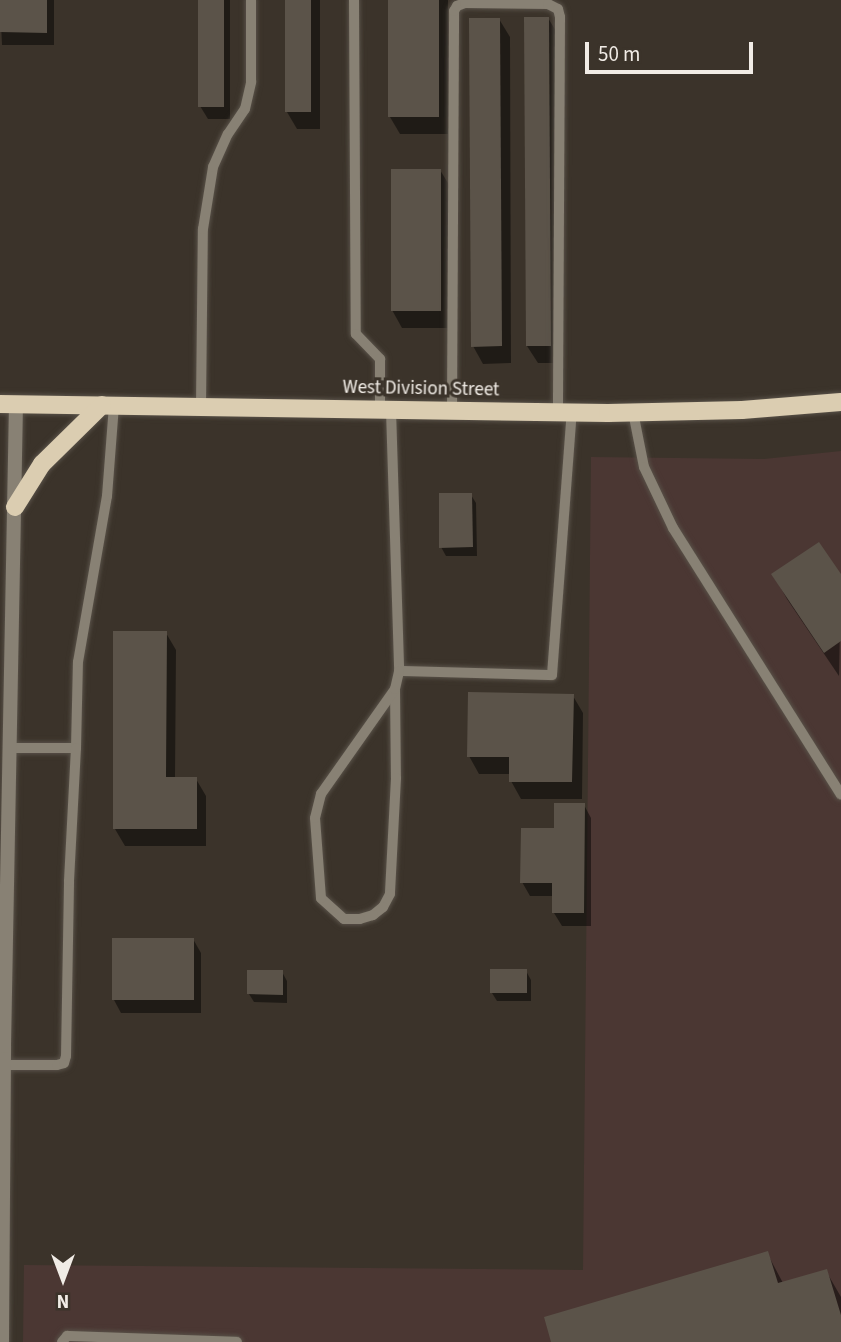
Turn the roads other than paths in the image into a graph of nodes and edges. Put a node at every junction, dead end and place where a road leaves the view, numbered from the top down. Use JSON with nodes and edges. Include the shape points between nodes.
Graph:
{"nodes":[{"id":1,"x":251,"y":0,"type":"edge"},
{"id":2,"x":354,"y":0,"type":"edge"},
{"id":3,"x":841,"y":401,"type":"edge"},
{"id":4,"x":8,"y":404,"type":"edge"},
{"id":5,"x":108,"y":405,"type":"junction"},
{"id":6,"x":201,"y":407,"type":"junction"},
{"id":7,"x":386,"y":409,"type":"junction"},
{"id":8,"x":452,"y":410,"type":"junction"},
{"id":9,"x":565,"y":412,"type":"junction"},
{"id":10,"x":633,"y":412,"type":"junction"},
{"id":11,"x":15,"y":507,"type":"junction"},
{"id":12,"x":399,"y":671,"type":"junction"},
{"id":13,"x":395,"y":689,"type":"junction"},
{"id":14,"x":5,"y":696,"type":"edge"},
{"id":15,"x":10,"y":748,"type":"junction"},
{"id":16,"x":76,"y":748,"type":"junction"},
{"id":17,"x":841,"y":795,"type":"edge"},
{"id":18,"x":4,"y":834,"type":"edge"},
{"id":19,"x":2,"y":1046,"type":"edge"},
{"id":20,"x":4,"y":1065,"type":"junction"},
{"id":21,"x":2,"y":1164,"type":"edge"},
{"id":22,"x":2,"y":1342,"type":"edge"},
{"id":23,"x":62,"y":1342,"type":"edge"},
{"id":24,"x":237,"y":1342,"type":"edge"}],
"edges":[{"from":1,"to":6,"type":"lane","via":[[251,82],[245,109],[213,167],[203,229]]},
{"from":2,"to":7,"type":"lane","via":[[356,334],[380,359]]},
{"from":3,"to":10,"type":"main road","name":"West Division Street","via":[[742,410]]},
{"from":4,"to":5,"type":"main road","name":"West Division Street"},
{"from":4,"to":11,"type":"street"},
{"from":5,"to":6,"type":"main road","name":"West Division Street"},
{"from":5,"to":11,"type":"main road","via":[[42,464]]},
{"from":5,"to":16,"type":"lane","via":[[107,496],[78,662]]},
{"from":6,"to":7,"type":"main road","name":"West Division Street"},
{"from":7,"to":8,"type":"main road","name":"West Division Street"},
{"from":7,"to":12,"type":"lane"},
{"from":8,"to":9,"type":"main road","name":"West Division Street"},
{"from":8,"to":9,"type":"lane","via":[[454,11],[465,4],[548,4],[558,9],[560,16]]},
{"from":9,"to":10,"type":"main road","name":"West Division Street"},
{"from":9,"to":12,"type":"lane","via":[[552,675]]},
{"from":10,"to":17,"type":"lane","via":[[645,467],[673,528]]},
{"from":11,"to":14,"type":"street"},
{"from":12,"to":13,"type":"lane"},
{"from":13,"to":13,"type":"lane","via":[[321,794],[314,818],[320,898],[345,919],[373,915],[390,894]]},
{"from":14,"to":15,"type":"street"},
{"from":15,"to":16,"type":"lane"},
{"from":15,"to":18,"type":"street"},
{"from":16,"to":20,"type":"lane","via":[[66,1056],[64,1063],[57,1065]]},
{"from":18,"to":19,"type":"street"},
{"from":19,"to":20,"type":"street"},
{"from":20,"to":21,"type":"street"},
{"from":21,"to":22,"type":"street"},
{"from":23,"to":24,"type":"lane","via":[[67,1336]]}]}
